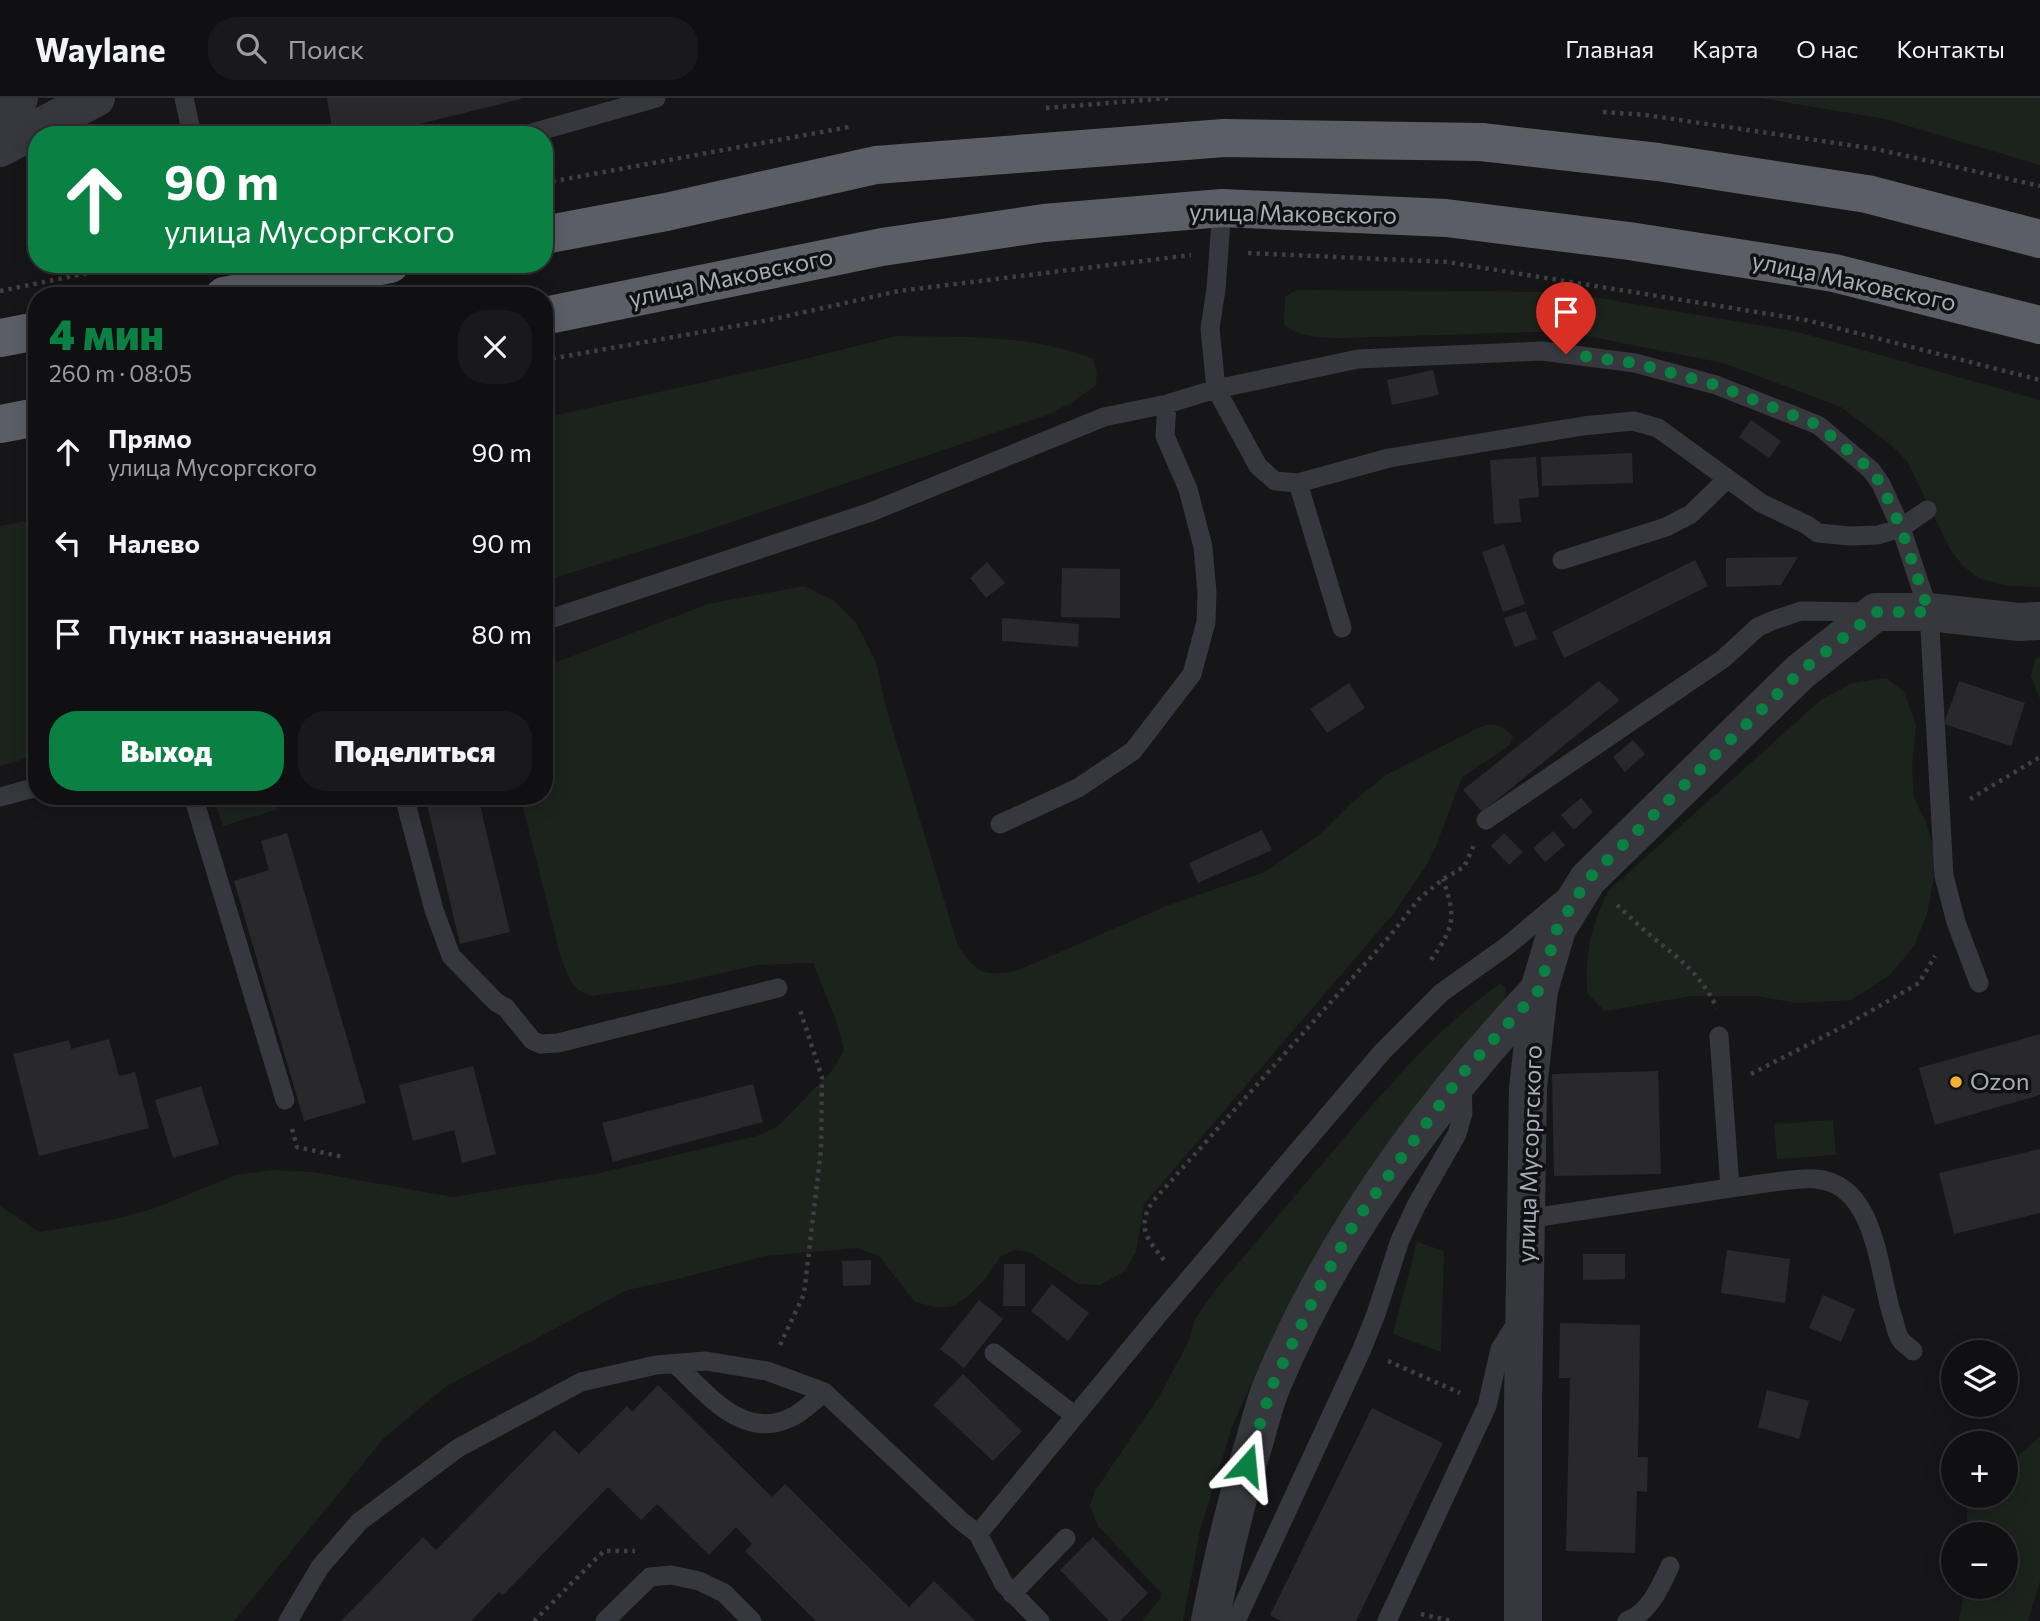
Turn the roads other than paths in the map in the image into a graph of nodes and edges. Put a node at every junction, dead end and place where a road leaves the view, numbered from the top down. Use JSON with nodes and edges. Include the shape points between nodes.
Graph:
{"nodes":[{"id":1,"x":19,"y":98,"type":"edge"},
{"id":2,"x":96,"y":98,"type":"edge"},
{"id":3,"x":184,"y":98,"type":"edge"},
{"id":4,"x":656,"y":98,"type":"edge"},
{"id":5,"x":0,"y":125,"type":"edge"},
{"id":6,"x":42,"y":126,"type":"edge"},
{"id":7,"x":190,"y":126,"type":"edge"},
{"id":8,"x":553,"y":127,"type":"edge"},
{"id":9,"x":28,"y":133,"type":"edge"},
{"id":10,"x":0,"y":148,"type":"edge"},
{"id":11,"x":1222,"y":208,"type":"junction"},
{"id":12,"x":553,"y":233,"type":"edge"},
{"id":13,"x":2040,"y":239,"type":"edge"},
{"id":14,"x":343,"y":273,"type":"edge"},
{"id":15,"x":271,"y":287,"type":"edge"},
{"id":16,"x":553,"y":314,"type":"edge"},
{"id":17,"x":2040,"y":325,"type":"edge"},
{"id":18,"x":28,"y":333,"type":"edge"},
{"id":19,"x":0,"y":338,"type":"edge"},
{"id":20,"x":1216,"y":389,"type":"junction"},
{"id":21,"x":1167,"y":404,"type":"junction"},
{"id":22,"x":28,"y":419,"type":"edge"},
{"id":23,"x":0,"y":424,"type":"edge"},
{"id":24,"x":1727,"y":479,"type":"junction"},
{"id":25,"x":1298,"y":483,"type":"junction"},
{"id":26,"x":1927,"y":510,"type":"dead end"},
{"id":27,"x":1901,"y":528,"type":"junction"},
{"id":28,"x":1562,"y":560,"type":"dead end"},
{"id":29,"x":1876,"y":612,"type":"junction"},
{"id":30,"x":1929,"y":612,"type":"junction"},
{"id":31,"x":553,"y":618,"type":"edge"},
{"id":32,"x":2040,"y":621,"type":"edge"},
{"id":33,"x":1342,"y":628,"type":"dead end"},
{"id":34,"x":28,"y":789,"type":"edge"},
{"id":35,"x":0,"y":797,"type":"edge"},
{"id":36,"x":196,"y":805,"type":"edge"},
{"id":37,"x":406,"y":805,"type":"edge"},
{"id":38,"x":1486,"y":820,"type":"road end"},
{"id":39,"x":1000,"y":824,"type":"dead end"},
{"id":40,"x":1588,"y":879,"type":"junction"},
{"id":41,"x":1979,"y":983,"type":"dead end"},
{"id":42,"x":778,"y":988,"type":"road end"},
{"id":43,"x":1539,"y":990,"type":"junction"},
{"id":44,"x":1718,"y":1036,"type":"road end"},
{"id":45,"x":1462,"y":1074,"type":"junction"},
{"id":46,"x":285,"y":1100,"type":"road end"},
{"id":47,"x":1730,"y":1188,"type":"junction"},
{"id":48,"x":1526,"y":1219,"type":"junction"},
{"id":49,"x":1525,"y":1324,"type":"junction"},
{"id":50,"x":1913,"y":1351,"type":"dead end"},
{"id":51,"x":994,"y":1353,"type":"dead end"},
{"id":52,"x":675,"y":1364,"type":"junction"},
{"id":53,"x":824,"y":1392,"type":"junction"},
{"id":54,"x":1075,"y":1416,"type":"junction"},
{"id":55,"x":978,"y":1534,"type":"junction"},
{"id":56,"x":1066,"y":1538,"type":"dead end"},
{"id":57,"x":1670,"y":1566,"type":"dead end"},
{"id":58,"x":1012,"y":1594,"type":"junction"},
{"id":59,"x":740,"y":1617,"type":"edge"},
{"id":60,"x":288,"y":1621,"type":"edge"},
{"id":61,"x":605,"y":1621,"type":"edge"},
{"id":62,"x":1040,"y":1621,"type":"edge"},
{"id":63,"x":1210,"y":1621,"type":"edge"},
{"id":64,"x":1236,"y":1621,"type":"edge"},
{"id":65,"x":1387,"y":1621,"type":"edge"},
{"id":66,"x":1523,"y":1621,"type":"edge"},
{"id":67,"x":1627,"y":1621,"type":"edge"}],
"edges":[{"from":1,"to":5,"type":"street"},
{"from":2,"to":6,"type":"street"},
{"from":3,"to":7,"type":"lane"},
{"from":4,"to":8,"type":"lane"},
{"from":9,"to":10,"type":"street"},
{"from":11,"to":16,"type":"highway","name":"улица Маковского","via":[[1044,223],[882,247]]},
{"from":11,"to":17,"type":"highway","name":"улица Маковского","via":[[1446,218],[1629,241],[1834,273]]},
{"from":11,"to":20,"type":"lane","via":[[1210,328]]},
{"from":12,"to":13,"type":"highway","via":[[876,165],[1224,138],[1481,142],[1658,162],[1867,194]]},
{"from":14,"to":15,"type":"highway"},
{"from":18,"to":19,"type":"highway"},
{"from":20,"to":21,"type":"lane"},
{"from":20,"to":25,"type":"lane","via":[[1258,466],[1275,481]]},
{"from":20,"to":27,"type":"lane","via":[[1358,359],[1542,351],[1635,363],[1716,385],[1818,425],[1871,470]]},
{"from":21,"to":31,"type":"lane","via":[[1104,417],[871,512]]},
{"from":21,"to":39,"type":"lane","via":[[1165,436],[1188,489],[1203,547],[1206,622],[1192,674],[1133,751],[1079,788]]},
{"from":22,"to":23,"type":"highway"},
{"from":24,"to":25,"type":"lane","via":[[1658,428],[1633,421],[1389,458]]},
{"from":24,"to":27,"type":"lane","via":[[1760,503],[1818,533],[1878,535]]},
{"from":24,"to":28,"type":"lane","via":[[1690,514],[1666,527]]},
{"from":25,"to":33,"type":"lane"},
{"from":26,"to":27,"type":"lane"},
{"from":27,"to":30,"type":"lane"},
{"from":29,"to":30,"type":"street"},
{"from":29,"to":38,"type":"lane","via":[[1801,611],[1758,627],[1723,659]]},
{"from":29,"to":40,"type":"street","name":"улица Мусоргского","via":[[1800,672]]},
{"from":30,"to":32,"type":"street"},
{"from":30,"to":41,"type":"lane","via":[[1944,876]]},
{"from":34,"to":35,"type":"lane"},
{"from":36,"to":46,"type":"lane"},
{"from":37,"to":42,"type":"lane","via":[[451,956],[540,1044]]},
{"from":40,"to":43,"type":"street","name":"улица Мусоргского","via":[[1557,929]]},
{"from":40,"to":54,"type":"lane","via":[[1441,993],[1383,1051]]},
{"from":43,"to":45,"type":"street"},
{"from":43,"to":48,"type":"street","name":"улица Мусоргского","via":[[1528,1088]]},
{"from":44,"to":47,"type":"lane"},
{"from":45,"to":63,"type":"street","via":[[1355,1222],[1272,1386],[1238,1492]]},
{"from":45,"to":64,"type":"lane","via":[[1463,1113],[1457,1134],[1400,1240],[1362,1349]]},
{"from":47,"to":48,"type":"lane"},
{"from":47,"to":50,"type":"lane","via":[[1815,1179],[1835,1183],[1854,1197],[1871,1231],[1900,1339]]},
{"from":48,"to":49,"type":"street","name":"улица Мусоргского"},
{"from":49,"to":65,"type":"lane","via":[[1512,1330],[1500,1349],[1487,1406]]},
{"from":49,"to":66,"type":"street","name":"улица Мусоргского"},
{"from":51,"to":54,"type":"lane"},
{"from":52,"to":53,"type":"lane","via":[[706,1361],[767,1371]]},
{"from":52,"to":53,"type":"lane","via":[[724,1409],[755,1424],[795,1416]]},
{"from":52,"to":60,"type":"lane","via":[[581,1382],[458,1448],[359,1522],[320,1567]]},
{"from":53,"to":55,"type":"lane"},
{"from":54,"to":55,"type":"lane"},
{"from":55,"to":58,"type":"lane"},
{"from":56,"to":58,"type":"lane"},
{"from":57,"to":67,"type":"lane","via":[[1652,1599]]},
{"from":58,"to":62,"type":"lane"},
{"from":59,"to":61,"type":"lane","via":[[724,1593],[671,1575],[650,1577]]}]}
